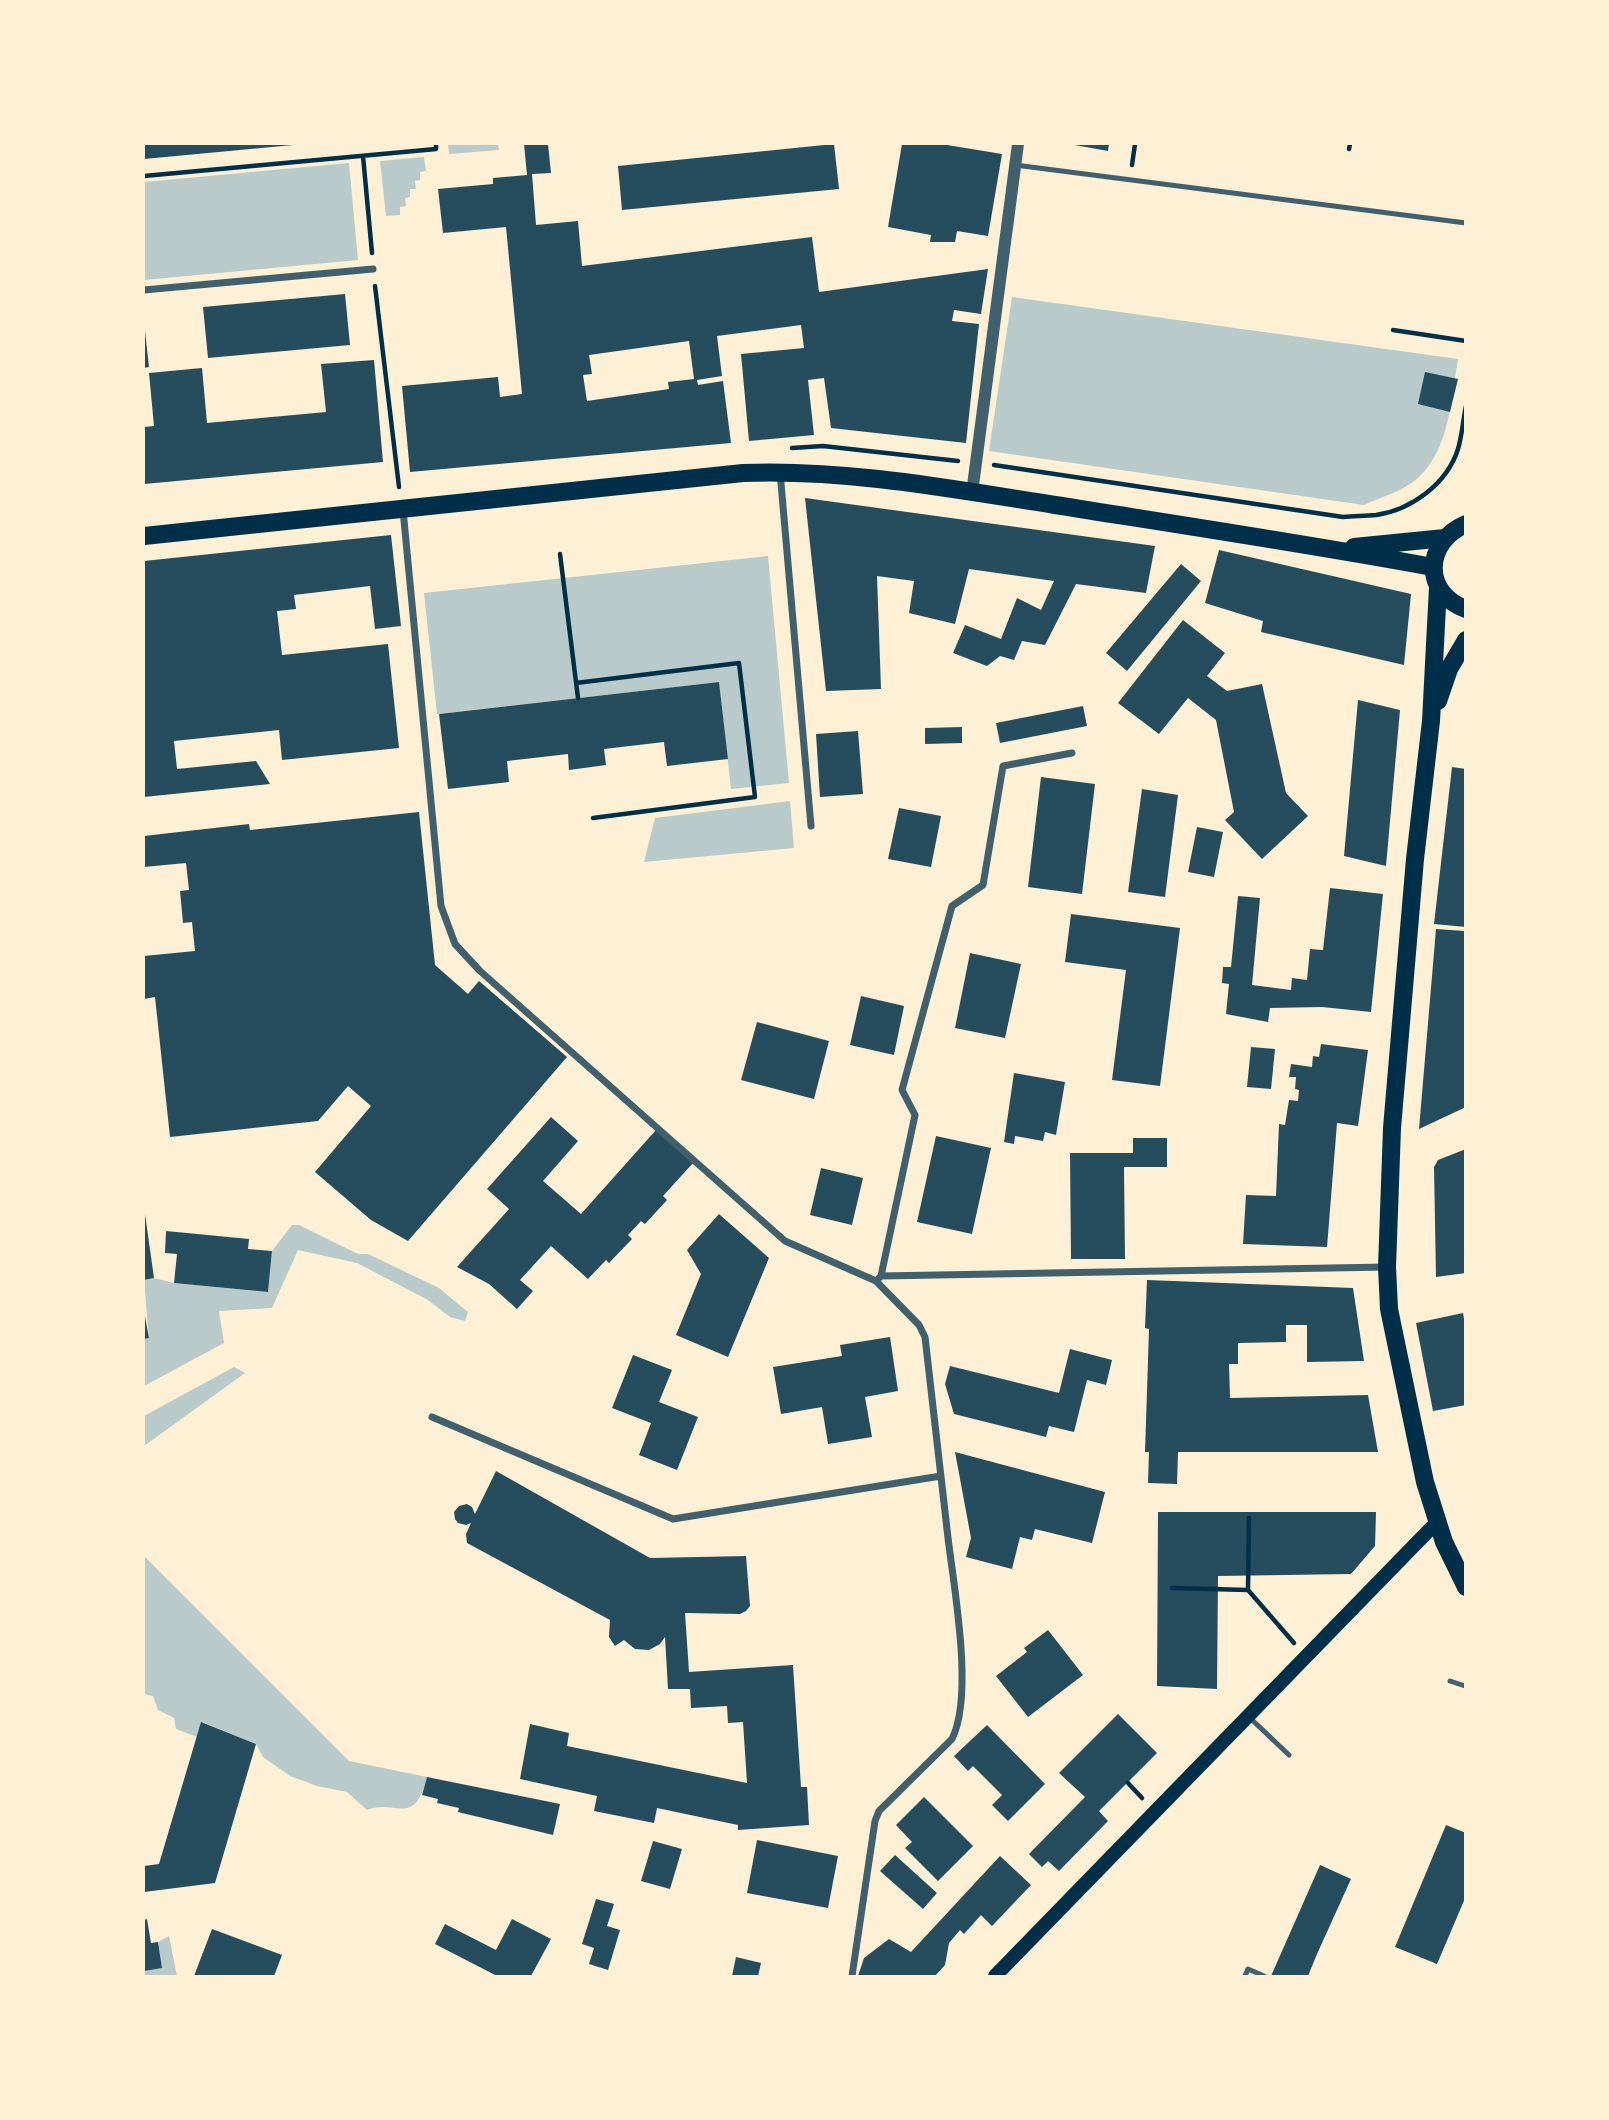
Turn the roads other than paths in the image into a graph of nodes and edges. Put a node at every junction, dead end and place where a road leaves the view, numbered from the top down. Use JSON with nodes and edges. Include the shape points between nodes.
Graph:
{"nodes":[{"id":1,"x":1018,"y":144,"type":"edge"},
{"id":2,"x":1015,"y":165,"type":"junction"},
{"id":3,"x":1465,"y":223,"type":"edge"},
{"id":4,"x":373,"y":269,"type":"road end"},
{"id":5,"x":144,"y":290,"type":"edge"},
{"id":6,"x":780,"y":472,"type":"junction"},
{"id":7,"x":972,"y":492,"type":"junction"},
{"id":8,"x":403,"y":509,"type":"junction"},
{"id":9,"x":1465,"y":524,"type":"edge"},
{"id":10,"x":144,"y":536,"type":"edge"},
{"id":11,"x":1444,"y":538,"type":"junction"},
{"id":12,"x":1334,"y":549,"type":"junction"},
{"id":13,"x":1433,"y":567,"type":"junction"},
{"id":14,"x":1438,"y":587,"type":"junction"},
{"id":15,"x":1465,"y":609,"type":"edge"},
{"id":16,"x":1465,"y":640,"type":"edge"},
{"id":17,"x":1431,"y":721,"type":"junction"},
{"id":18,"x":1072,"y":753,"type":"dead end"},
{"id":19,"x":811,"y":826,"type":"dead end"},
{"id":20,"x":1387,"y":1267,"type":"junction"},
{"id":21,"x":879,"y":1278,"type":"junction"},
{"id":22,"x":432,"y":1417,"type":"dead end"},
{"id":23,"x":941,"y":1476,"type":"junction"},
{"id":24,"x":1437,"y":1522,"type":"junction"},
{"id":25,"x":1465,"y":1587,"type":"edge"},
{"id":26,"x":1450,"y":1681,"type":"dead end"},
{"id":27,"x":1465,"y":1686,"type":"edge"},
{"id":28,"x":1248,"y":1716,"type":"junction"},
{"id":29,"x":1289,"y":1755,"type":"dead end"},
{"id":30,"x":852,"y":1976,"type":"edge"},
{"id":31,"x":995,"y":1976,"type":"edge"},
{"id":32,"x":1245,"y":1976,"type":"edge"},
{"id":33,"x":1264,"y":1976,"type":"edge"}],
"edges":[{"from":1,"to":2,"type":"street"},
{"from":2,"to":3,"type":"lane"},
{"from":2,"to":7,"type":"street"},
{"from":4,"to":5,"type":"street"},
{"from":6,"to":7,"type":"main road"},
{"from":6,"to":8,"type":"main road"},
{"from":6,"to":19,"type":"street"},
{"from":7,"to":12,"type":"main road"},
{"from":8,"to":10,"type":"main road"},
{"from":8,"to":21,"type":"street","via":[[440,906],[454,944],[785,1241]]},
{"from":9,"to":11,"type":"main road"},
{"from":11,"to":12,"type":"main road"},
{"from":11,"to":13,"type":"main road"},
{"from":12,"to":13,"type":"main road"},
{"from":13,"to":14,"type":"main road"},
{"from":14,"to":15,"type":"main road","via":[[1452,603]]},
{"from":14,"to":17,"type":"main road"},
{"from":16,"to":17,"type":"main road","via":[[1449,668]]},
{"from":17,"to":20,"type":"main road","via":[[1403,991]]},
{"from":18,"to":21,"type":"street","via":[[1003,766],[983,885],[952,906],[902,1090],[915,1115]]},
{"from":20,"to":21,"type":"street"},
{"from":20,"to":24,"type":"main road","via":[[1396,1349]]},
{"from":21,"to":23,"type":"street","via":[[923,1332]]},
{"from":22,"to":23,"type":"street","via":[[673,1520]]},
{"from":23,"to":30,"type":"street","via":[[961,1656],[961,1711],[952,1739],[879,1811]]},
{"from":24,"to":25,"type":"main road"},
{"from":24,"to":28,"type":"main road"},
{"from":26,"to":27,"type":"lane"},
{"from":28,"to":29,"type":"lane"},
{"from":28,"to":31,"type":"main road"},
{"from":32,"to":33,"type":"lane","via":[[1248,1969]]}]}
